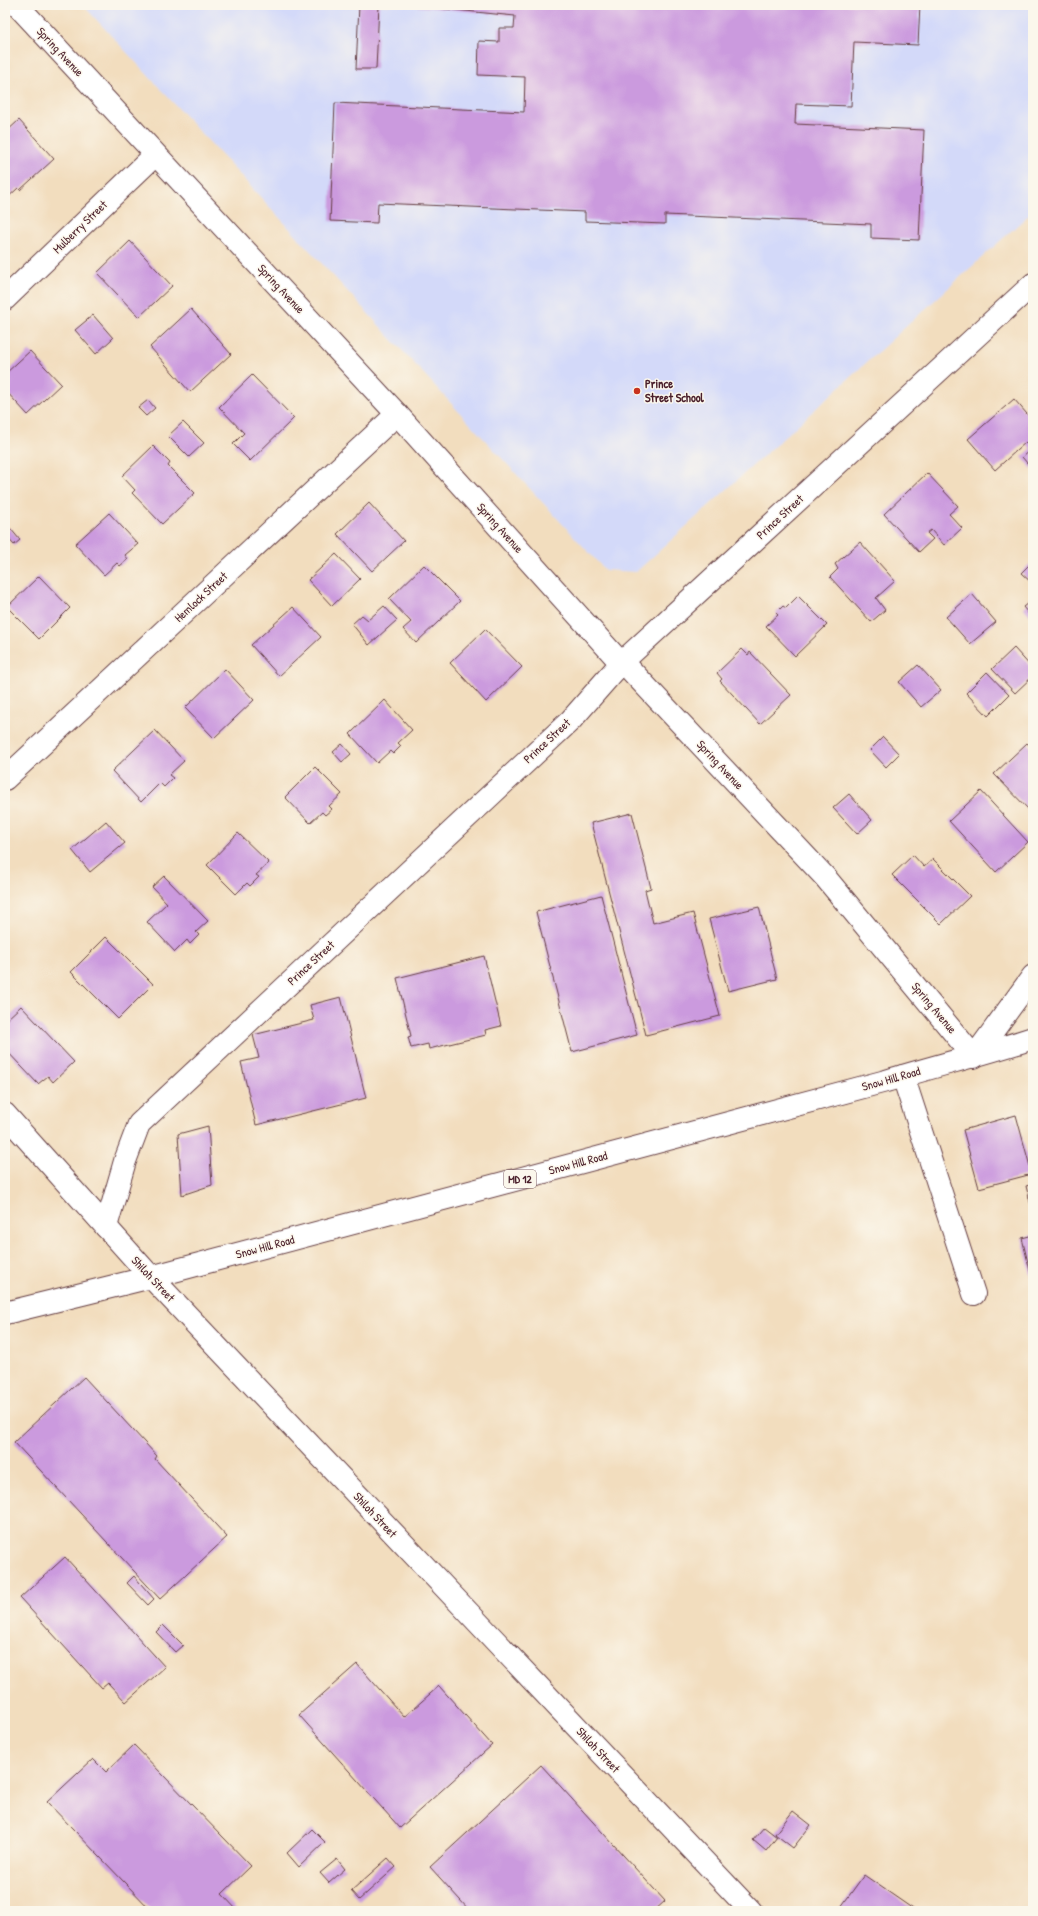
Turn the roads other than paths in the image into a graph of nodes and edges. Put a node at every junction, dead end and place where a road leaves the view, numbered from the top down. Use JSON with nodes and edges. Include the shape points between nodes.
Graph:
{"nodes":[{"id":1,"x":17,"y":5,"type":"edge"},
{"id":2,"x":155,"y":155,"type":"junction"},
{"id":3,"x":1033,"y":284,"type":"edge"},
{"id":4,"x":5,"y":299,"type":"edge"},
{"id":5,"x":397,"y":414,"type":"junction"},
{"id":6,"x":621,"y":662,"type":"junction"},
{"id":7,"x":5,"y":779,"type":"edge"},
{"id":8,"x":1033,"y":976,"type":"edge"},
{"id":9,"x":1033,"y":1038,"type":"edge"},
{"id":10,"x":974,"y":1057,"type":"junction"},
{"id":11,"x":903,"y":1076,"type":"junction"},
{"id":12,"x":5,"y":1114,"type":"edge"},
{"id":13,"x":106,"y":1227,"type":"junction"},
{"id":14,"x":151,"y":1277,"type":"junction"},
{"id":15,"x":974,"y":1294,"type":"dead end"},
{"id":16,"x":5,"y":1313,"type":"edge"},
{"id":17,"x":751,"y":1911,"type":"edge"}],
"edges":[{"from":1,"to":2,"type":"street","name":"Spring Avenue"},
{"from":2,"to":4,"type":"street","name":"Mulberry Street"},
{"from":2,"to":5,"type":"street","name":"Spring Avenue"},
{"from":3,"to":6,"type":"street","name":"Prince Street"},
{"from":5,"to":6,"type":"street","name":"Spring Avenue"},
{"from":5,"to":7,"type":"street","name":"Hemlock Street"},
{"from":6,"to":10,"type":"street","name":"Spring Avenue","via":[[825,877]]},
{"from":6,"to":13,"type":"street","name":"Prince Street","via":[[571,720],[139,1124],[125,1160]]},
{"from":8,"to":10,"type":"street"},
{"from":9,"to":10,"type":"street","name":"Snow Hill Road","number":"MD 12"},
{"from":10,"to":11,"type":"street","name":"Snow Hill Road","number":"MD 12"},
{"from":11,"to":14,"type":"street","name":"Snow Hill Road","number":"MD 12"},
{"from":11,"to":15,"type":"street"},
{"from":12,"to":13,"type":"street","name":"Shiloh Street"},
{"from":13,"to":14,"type":"street","name":"Shiloh Street"},
{"from":14,"to":16,"type":"street","name":"Snow Hill Road","number":"MD 12"},
{"from":14,"to":17,"type":"street","name":"Shiloh Street"}]}
